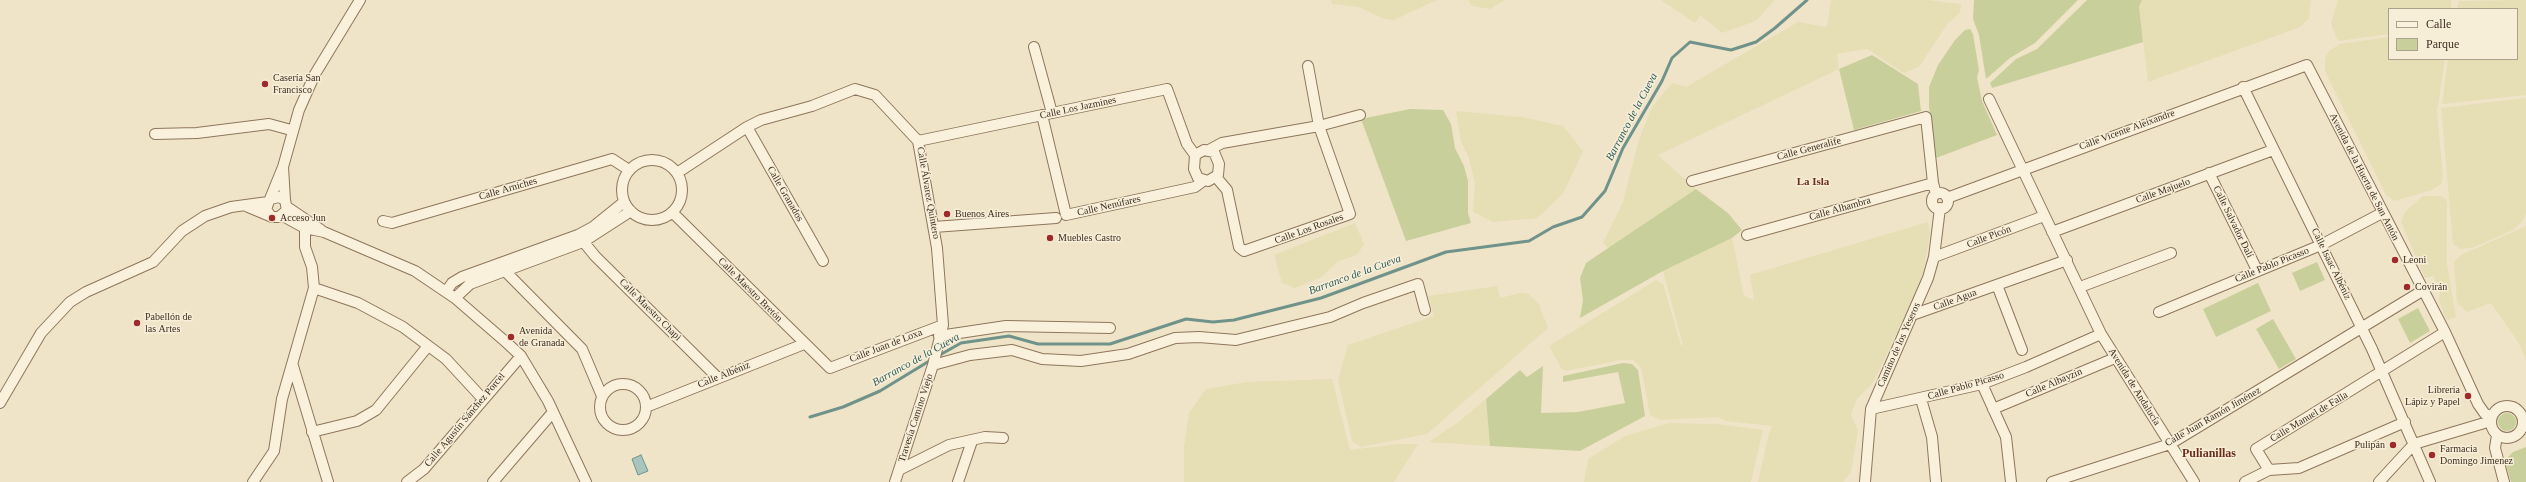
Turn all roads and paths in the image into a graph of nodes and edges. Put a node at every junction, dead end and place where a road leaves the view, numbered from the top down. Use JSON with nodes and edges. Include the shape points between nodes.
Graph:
{"nodes":[{"id":1,"x":360,"y":0,"type":"edge"},
{"id":2,"x":1034,"y":47,"type":"dead end"},
{"id":3,"x":2307,"y":65,"type":"joint"},
{"id":4,"x":1308,"y":66,"type":"dead end"},
{"id":5,"x":2243,"y":87,"type":"junction"},
{"id":6,"x":1990,"y":99,"type":"dead end"},
{"id":7,"x":1052,"y":113,"type":"junction"},
{"id":8,"x":1042,"y":115,"type":"junction"},
{"id":9,"x":1360,"y":115,"type":"dead end"},
{"id":10,"x":1319,"y":126,"type":"junction"},
{"id":11,"x":747,"y":127,"type":"junction"},
{"id":12,"x":292,"y":130,"type":"junction"},
{"id":13,"x":156,"y":134,"type":"dead end"},
{"id":14,"x":918,"y":141,"type":"junction"},
{"id":15,"x":1209,"y":150,"type":"junction"},
{"id":16,"x":2273,"y":150,"type":"junction"},
{"id":17,"x":1195,"y":155,"type":"junction"},
{"id":18,"x":282,"y":167,"type":"junction"},
{"id":19,"x":629,"y":170,"type":"junction"},
{"id":20,"x":2021,"y":170,"type":"junction"},
{"id":21,"x":677,"y":173,"type":"junction"},
{"id":22,"x":2209,"y":173,"type":"junction"},
{"id":23,"x":1216,"y":177,"type":"junction"},
{"id":24,"x":1203,"y":180,"type":"junction"},
{"id":25,"x":1692,"y":181,"type":"dead end"},
{"id":26,"x":1933,"y":183,"type":"junction"},
{"id":27,"x":1936,"y":194,"type":"junction"},
{"id":28,"x":1947,"y":198,"type":"junction"},
{"id":29,"x":269,"y":201,"type":"junction"},
{"id":30,"x":624,"y":202,"type":"junction"},
{"id":31,"x":246,"y":206,"type":"junction"},
{"id":32,"x":285,"y":208,"type":"junction"},
{"id":33,"x":1940,"y":208,"type":"junction"},
{"id":34,"x":631,"y":211,"type":"junction"},
{"id":35,"x":672,"y":212,"type":"junction"},
{"id":36,"x":2382,"y":213,"type":"junction"},
{"id":37,"x":270,"y":215,"type":"junction"},
{"id":38,"x":2044,"y":216,"type":"junction"},
{"id":39,"x":1056,"y":218,"type":"dead end"},
{"id":40,"x":383,"y":221,"type":"dead end"},
{"id":41,"x":934,"y":227,"type":"junction"},
{"id":42,"x":305,"y":228,"type":"junction"},
{"id":43,"x":324,"y":232,"type":"junction"},
{"id":44,"x":2052,"y":232,"type":"junction"},
{"id":45,"x":1747,"y":236,"type":"dead end"},
{"id":46,"x":580,"y":238,"type":"junction"},
{"id":47,"x":2321,"y":245,"type":"junction"},
{"id":48,"x":2171,"y":253,"type":"dead end"},
{"id":49,"x":1934,"y":257,"type":"junction"},
{"id":50,"x":2067,"y":260,"type":"junction"},
{"id":51,"x":823,"y":261,"type":"dead end"},
{"id":52,"x":503,"y":267,"type":"junction"},
{"id":53,"x":2257,"y":270,"type":"junction"},
{"id":54,"x":1997,"y":285,"type":"junction"},
{"id":55,"x":2080,"y":287,"type":"junction"},
{"id":56,"x":314,"y":288,"type":"junction"},
{"id":57,"x":2422,"y":291,"type":"junction"},
{"id":58,"x":446,"y":292,"type":"junction"},
{"id":59,"x":455,"y":298,"type":"junction"},
{"id":60,"x":1425,"y":310,"type":"dead end"},
{"id":61,"x":2159,"y":312,"type":"dead end"},
{"id":62,"x":1912,"y":315,"type":"junction"},
{"id":63,"x":943,"y":325,"type":"junction"},
{"id":64,"x":1110,"y":328,"type":"dead end"},
{"id":65,"x":2362,"y":329,"type":"junction"},
{"id":66,"x":2445,"y":332,"type":"junction"},
{"id":67,"x":2101,"y":334,"type":"junction"},
{"id":68,"x":939,"y":336,"type":"junction"},
{"id":69,"x":804,"y":344,"type":"junction"},
{"id":70,"x":428,"y":346,"type":"junction"},
{"id":71,"x":2022,"y":350,"type":"dead end"},
{"id":72,"x":521,"y":356,"type":"junction"},
{"id":73,"x":2115,"y":358,"type":"junction"},
{"id":74,"x":932,"y":365,"type":"junction"},
{"id":75,"x":293,"y":366,"type":"junction"},
{"id":76,"x":830,"y":368,"type":"joint"},
{"id":77,"x":2383,"y":372,"type":"junction"},
{"id":78,"x":718,"y":377,"type":"junction"},
{"id":79,"x":1982,"y":384,"type":"junction"},
{"id":80,"x":602,"y":396,"type":"junction"},
{"id":81,"x":483,"y":399,"type":"junction"},
{"id":82,"x":1921,"y":399,"type":"junction"},
{"id":83,"x":0,"y":403,"type":"edge"},
{"id":84,"x":646,"y":407,"type":"junction"},
{"id":85,"x":1871,"y":409,"type":"junction"},
{"id":86,"x":1993,"y":409,"type":"junction"},
{"id":87,"x":553,"y":412,"type":"junction"},
{"id":88,"x":2524,"y":413,"type":"edge"},
{"id":89,"x":2494,"y":415,"type":"junction"},
{"id":90,"x":2406,"y":422,"type":"junction"},
{"id":91,"x":2524,"y":427,"type":"edge"},
{"id":92,"x":312,"y":432,"type":"junction"},
{"id":93,"x":2497,"y":435,"type":"junction"},
{"id":94,"x":1003,"y":438,"type":"dead end"},
{"id":95,"x":2508,"y":438,"type":"junction"},
{"id":96,"x":972,"y":441,"type":"junction"},
{"id":97,"x":2170,"y":444,"type":"junction"},
{"id":98,"x":2414,"y":444,"type":"junction"},
{"id":99,"x":2499,"y":461,"type":"junction"},
{"id":100,"x":899,"y":470,"type":"junction"},
{"id":101,"x":2269,"y":470,"type":"junction"},
{"id":102,"x":253,"y":482,"type":"edge"},
{"id":103,"x":328,"y":482,"type":"edge"},
{"id":104,"x":407,"y":482,"type":"edge"},
{"id":105,"x":493,"y":482,"type":"edge"},
{"id":106,"x":586,"y":482,"type":"edge"},
{"id":107,"x":895,"y":482,"type":"edge"},
{"id":108,"x":958,"y":482,"type":"edge"},
{"id":109,"x":1865,"y":482,"type":"edge"},
{"id":110,"x":1936,"y":482,"type":"edge"},
{"id":111,"x":2010,"y":482,"type":"edge"},
{"id":112,"x":2052,"y":482,"type":"edge"},
{"id":113,"x":2194,"y":482,"type":"edge"},
{"id":114,"x":2245,"y":482,"type":"edge"},
{"id":115,"x":2379,"y":482,"type":"edge"},
{"id":116,"x":2430,"y":482,"type":"edge"},
{"id":117,"x":2504,"y":482,"type":"edge"}],
"edges":[{"from":1,"to":12,"type":"street","via":[[315,74]]},
{"from":2,"to":7,"type":"street"},
{"from":3,"to":5,"type":"street","name":"Calle Vicente Aleixandre"},
{"from":3,"to":36,"type":"street","name":"Avenida de la Huerta de San Antón"},
{"from":4,"to":10,"type":"street","name":"Calle Los Rosales"},
{"from":5,"to":16,"type":"street","name":"Calle Isaac Albéniz"},
{"from":5,"to":20,"type":"street","name":"Calle Vicente Aleixandre"},
{"from":6,"to":20,"type":"street","name":"Avenida de Andalucía"},
{"from":7,"to":8,"type":"street","name":"Calle Los Jazmines"},
{"from":7,"to":17,"type":"street","name":"Calle Los Jazmines","via":[[1167,89],[1187,144]]},
{"from":8,"to":14,"type":"street","name":"Calle Los Jazmines"},
{"from":8,"to":24,"type":"street","name":"Calle Nenúfares","via":[[1066,215],[1195,187]]},
{"from":9,"to":10,"type":"street"},
{"from":10,"to":15,"type":"street","via":[[1222,143]]},
{"from":10,"to":23,"type":"street","name":"Calle Los Rosales","via":[[1350,214],[1244,251],[1239,247],[1226,190]]},
{"from":11,"to":14,"type":"street","name":"Calle Álvarez Quintero","via":[[761,120],[812,106],[850,90],[860,89],[879,98]]},
{"from":11,"to":21,"type":"street","name":"Calle Álvarez Quintero"},
{"from":11,"to":51,"type":"street","name":"Calle Granados"},
{"from":12,"to":13,"type":"street","via":[[269,124],[197,134]]},
{"from":12,"to":18,"type":"street"},
{"from":14,"to":41,"type":"street","name":"Calle Álvarez Quintero"},
{"from":15,"to":17,"type":"street"},
{"from":15,"to":23,"type":"street","via":[[1218,158],[1219,172]]},
{"from":16,"to":22,"type":"street","name":"Calle Majuelo"},
{"from":16,"to":47,"type":"street","name":"Calle Isaac Albéniz"},
{"from":17,"to":24,"type":"street","via":[[1195,174]]},
{"from":18,"to":29,"type":"street"},
{"from":18,"to":32,"type":"street"},
{"from":19,"to":21,"type":"street","via":[[638,163],[648,160],[669,165]]},
{"from":19,"to":30,"type":"street","via":[[622,191]]},
{"from":19,"to":40,"type":"street","name":"Calle Arniches","via":[[612,159],[392,222]]},
{"from":20,"to":28,"type":"street","name":"Calle Vicente Aleixandre"},
{"from":20,"to":38,"type":"street","name":"Avenida de Andalucía"},
{"from":21,"to":35,"type":"street","via":[[682,190],[681,199]]},
{"from":22,"to":44,"type":"street","name":"Calle Majuelo"},
{"from":22,"to":53,"type":"street","name":"Calle Salvador Dalí"},
{"from":23,"to":24,"type":"street"},
{"from":25,"to":26,"type":"street","name":"Calle Generalife","via":[[1926,117]]},
{"from":26,"to":27,"type":"street"},
{"from":26,"to":45,"type":"street","name":"Calle Alhambra"},
{"from":27,"to":28,"type":"street","via":[[1941,193]]},
{"from":27,"to":33,"type":"street","via":[[1933,203]]},
{"from":28,"to":33,"type":"street","via":[[1947,205]]},
{"from":29,"to":31,"type":"street"},
{"from":29,"to":32,"type":"street","via":[[279,197]]},
{"from":29,"to":37,"type":"street","via":[[266,209]]},
{"from":30,"to":34,"type":"street"},
{"from":30,"to":46,"type":"street"},
{"from":31,"to":37,"type":"street"},
{"from":31,"to":83,"type":"street","via":[[218,210],[192,222],[153,262],[86,292],[70,302],[41,332]]},
{"from":32,"to":37,"type":"street","via":[[276,217]]},
{"from":32,"to":42,"type":"street"},
{"from":32,"to":43,"type":"street"},
{"from":33,"to":49,"type":"street","name":"Camino de los Yeseros"},
{"from":34,"to":35,"type":"street","via":[[642,218],[654,220]]},
{"from":34,"to":46,"type":"street"},
{"from":35,"to":69,"type":"street","name":"Calle Maestro Bretón"},
{"from":36,"to":47,"type":"street","name":"Calle Pablo Picasso"},
{"from":36,"to":57,"type":"street","name":"Avenida de la Huerta de San Antón"},
{"from":38,"to":44,"type":"street","name":"Avenida de Andalucía"},
{"from":38,"to":49,"type":"street","name":"Calle Picón"},
{"from":39,"to":41,"type":"street"},
{"from":41,"to":63,"type":"street","name":"Calle Álvarez Quintero"},
{"from":42,"to":43,"type":"street"},
{"from":42,"to":56,"type":"street","via":[[305,247],[312,267]]},
{"from":43,"to":58,"type":"street","via":[[415,271]]},
{"from":44,"to":50,"type":"street","name":"Avenida de Andalucía"},
{"from":46,"to":52,"type":"street"},
{"from":46,"to":78,"type":"street","name":"Calle Maestro Chapi"},
{"from":47,"to":53,"type":"street","name":"Calle Pablo Picasso"},
{"from":47,"to":65,"type":"street","name":"Calle Isaac Albéniz"},
{"from":48,"to":55,"type":"street"},
{"from":49,"to":62,"type":"street","name":"Camino de los Yeseros"},
{"from":50,"to":54,"type":"street","name":"Calle Agua"},
{"from":50,"to":55,"type":"street","name":"Avenida de Andalucía"},
{"from":52,"to":58,"type":"street","via":[[462,277],[452,283]]},
{"from":52,"to":59,"type":"street","via":[[470,284]]},
{"from":52,"to":80,"type":"street","via":[[582,349]]},
{"from":53,"to":61,"type":"street","name":"Calle Pablo Picasso"},
{"from":54,"to":62,"type":"street","name":"Calle Agua"},
{"from":54,"to":71,"type":"street"},
{"from":55,"to":67,"type":"street","name":"Avenida de Andalucía"},
{"from":56,"to":70,"type":"street","via":[[358,303],[403,327]]},
{"from":56,"to":75,"type":"street"},
{"from":57,"to":65,"type":"street","name":"Calle Juan Ramón Jiménez"},
{"from":57,"to":66,"type":"street","name":"Avenida de la Huerta de San Antón"},
{"from":58,"to":59,"type":"street"},
{"from":59,"to":72,"type":"street"},
{"from":60,"to":74,"type":"street","via":[[1418,284],[1363,302],[1330,317],[1236,340],[1175,338],[1128,354],[1081,361],[1042,359],[1012,350],[970,355]]},
{"from":62,"to":85,"type":"street","name":"Camino de los Yeseros"},
{"from":63,"to":68,"type":"street","name":"Calle Álvarez Quintero"},
{"from":63,"to":76,"type":"street","name":"Calle Juan de Loxa"},
{"from":64,"to":68,"type":"street","via":[[1006,326]]},
{"from":65,"to":77,"type":"street","name":"Calle Isaac Albéniz"},
{"from":65,"to":97,"type":"street","name":"Calle Juan Ramón Jiménez"},
{"from":66,"to":77,"type":"street"},
{"from":66,"to":89,"type":"street","name":"Avenida de la Huerta de San Antón","via":[[2474,396],[2487,404]]},
{"from":67,"to":73,"type":"street","name":"Avenida de Andalucía"},
{"from":67,"to":79,"type":"street","name":"Calle Pablo Picasso","via":[[2026,368]]},
{"from":68,"to":74,"type":"street","name":"Travesía Camino Viejo"},
{"from":69,"to":76,"type":"street","name":"Calle Maestro Bretón"},
{"from":69,"to":78,"type":"street","name":"Calle Albéniz"},
{"from":70,"to":81,"type":"street","via":[[446,359]]},
{"from":70,"to":92,"type":"street","via":[[376,410],[357,421]]},
{"from":72,"to":81,"type":"street","name":"Calle Agustín Sánchez Porcel"},
{"from":72,"to":87,"type":"street"},
{"from":73,"to":86,"type":"street","name":"Calle Albayzin"},
{"from":73,"to":97,"type":"street","name":"Avenida de Andalucía"},
{"from":74,"to":100,"type":"street","name":"Travesía Camino Viejo"},
{"from":75,"to":92,"type":"street"},
{"from":75,"to":102,"type":"street","via":[[282,399],[274,451]]},
{"from":77,"to":90,"type":"street","name":"Calle Isaac Albéniz"},
{"from":77,"to":101,"type":"street","name":"Calle Manuel de Falla","via":[[2256,449]]},
{"from":78,"to":84,"type":"street","name":"Calle Albéniz"},
{"from":79,"to":82,"type":"street","name":"Calle Pablo Picasso"},
{"from":79,"to":86,"type":"street"},
{"from":80,"to":84,"type":"street","via":[[613,386],[628,384],[641,393]]},
{"from":80,"to":84,"type":"street","via":[[600,411],[603,418],[614,428],[629,429],[635,426]]},
{"from":81,"to":104,"type":"street","name":"Calle Agustín Sánchez Porcel","via":[[424,469]]},
{"from":82,"to":85,"type":"street","name":"Calle Pablo Picasso"},
{"from":82,"to":110,"type":"street","via":[[1932,437]]},
{"from":85,"to":109,"type":"street","name":"Camino de los Yeseros"},
{"from":86,"to":111,"type":"street","via":[[2006,437]]},
{"from":87,"to":105,"type":"street"},
{"from":87,"to":106,"type":"street"},
{"from":88,"to":89,"type":"street","via":[[2509,405]]},
{"from":88,"to":91,"type":"street"},
{"from":89,"to":93,"type":"street"},
{"from":89,"to":98,"type":"street"},
{"from":90,"to":98,"type":"street","name":"Calle Isaac Albéniz"},
{"from":90,"to":101,"type":"street","via":[[2299,468]]},
{"from":91,"to":95,"type":"street","via":[[2518,434]]},
{"from":92,"to":103,"type":"street"},
{"from":93,"to":95,"type":"street"},
{"from":93,"to":99,"type":"street","via":[[2495,448]]},
{"from":94,"to":96,"type":"street","via":[[985,437]]},
{"from":95,"to":99,"type":"street"},
{"from":96,"to":100,"type":"street","via":[[949,445]]},
{"from":96,"to":108,"type":"street"},
{"from":97,"to":112,"type":"street","name":"Calle Juan Ramón Jiménez"},
{"from":97,"to":113,"type":"street","name":"Avenida de Andalucía"},
{"from":98,"to":115,"type":"street"},
{"from":98,"to":116,"type":"street","name":"Calle Isaac Albéniz"},
{"from":99,"to":117,"type":"street"},
{"from":100,"to":107,"type":"street","name":"Travesía Camino Viejo"},
{"from":101,"to":114,"type":"street"}]}
